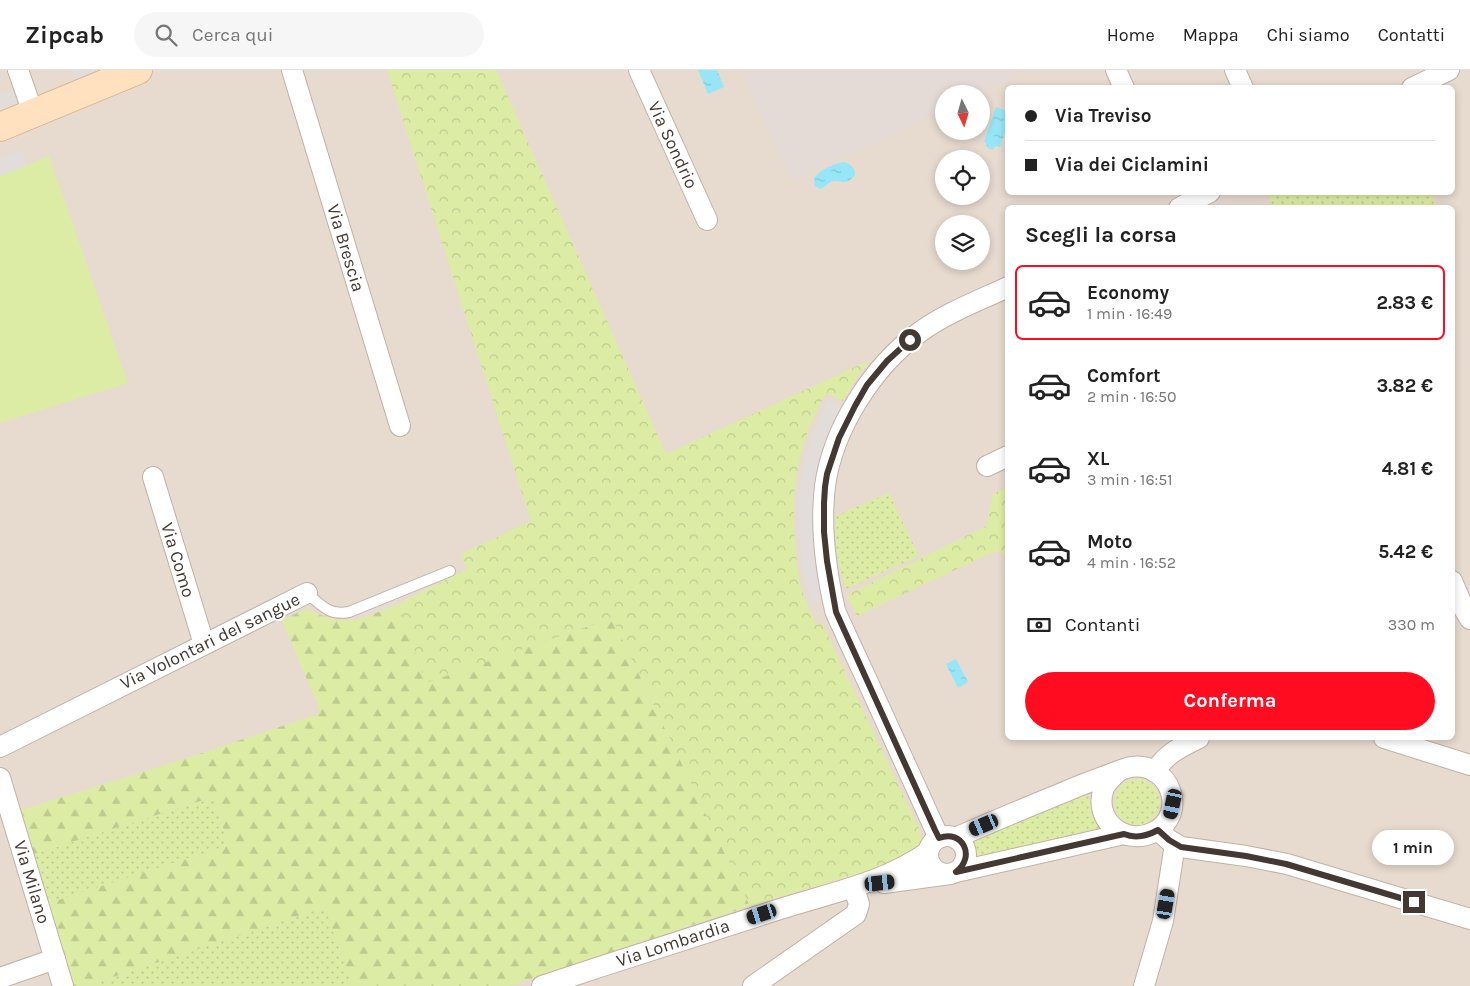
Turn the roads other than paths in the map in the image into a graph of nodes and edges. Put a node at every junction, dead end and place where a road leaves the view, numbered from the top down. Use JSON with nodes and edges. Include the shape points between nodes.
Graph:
{"nodes":[{"id":1,"x":18,"y":70,"type":"edge"},
{"id":2,"x":138,"y":70,"type":"edge"},
{"id":3,"x":292,"y":70,"type":"edge"},
{"id":4,"x":639,"y":70,"type":"edge"},
{"id":5,"x":1116,"y":70,"type":"edge"},
{"id":6,"x":1235,"y":70,"type":"edge"},
{"id":7,"x":1449,"y":70,"type":"edge"},
{"id":8,"x":1123,"y":85,"type":"edge"},
{"id":9,"x":1242,"y":85,"type":"edge"},
{"id":10,"x":1418,"y":85,"type":"edge"},
{"id":11,"x":33,"y":113,"type":"junction"},
{"id":12,"x":0,"y":127,"type":"edge"},
{"id":13,"x":1204,"y":195,"type":"edge"},
{"id":14,"x":1184,"y":205,"type":"edge"},
{"id":15,"x":708,"y":220,"type":"dead end"},
{"id":16,"x":1005,"y":288,"type":"edge"},
{"id":17,"x":400,"y":426,"type":"dead end"},
{"id":18,"x":1005,"y":457,"type":"edge"},
{"id":19,"x":987,"y":466,"type":"dead end"},
{"id":20,"x":153,"y":477,"type":"dead end"},
{"id":21,"x":450,"y":571,"type":"dead end"},
{"id":22,"x":1455,"y":589,"type":"edge"},
{"id":23,"x":307,"y":593,"type":"joint"},
{"id":24,"x":1464,"y":612,"type":"edge"},
{"id":25,"x":204,"y":644,"type":"junction"},
{"id":26,"x":1195,"y":740,"type":"edge"},
{"id":27,"x":1390,"y":740,"type":"edge"},
{"id":28,"x":0,"y":747,"type":"edge"},
{"id":29,"x":1470,"y":765,"type":"edge"},
{"id":30,"x":1119,"y":771,"type":"junction"},
{"id":31,"x":1155,"y":772,"type":"junction"},
{"id":32,"x":0,"y":778,"type":"edge"},
{"id":33,"x":1158,"y":830,"type":"junction"},
{"id":34,"x":1124,"y":834,"type":"junction"},
{"id":35,"x":941,"y":843,"type":"junction"},
{"id":36,"x":1175,"y":844,"type":"junction"},
{"id":37,"x":953,"y":873,"type":"junction"},
{"id":38,"x":858,"y":886,"type":"junction"},
{"id":39,"x":1470,"y":919,"type":"edge"},
{"id":40,"x":55,"y":960,"type":"junction"},
{"id":41,"x":0,"y":978,"type":"edge"},
{"id":42,"x":63,"y":986,"type":"edge"},
{"id":43,"x":542,"y":986,"type":"edge"},
{"id":44,"x":752,"y":986,"type":"edge"},
{"id":45,"x":1144,"y":986,"type":"edge"}],
"edges":[{"from":1,"to":11,"type":"street"},
{"from":2,"to":11,"type":"street"},
{"from":3,"to":17,"type":"street","name":"Via Brescia"},
{"from":4,"to":15,"type":"street","name":"Via Sondrio"},
{"from":5,"to":8,"type":"street"},
{"from":6,"to":9,"type":"street"},
{"from":7,"to":10,"type":"street"},
{"from":11,"to":12,"type":"street"},
{"from":13,"to":14,"type":"street"},
{"from":16,"to":35,"type":"street","via":[[920,332],[883,365],[855,406],[835,450],[824,495],[825,546],[836,612]]},
{"from":18,"to":19,"type":"street"},
{"from":20,"to":25,"type":"street","name":"Via Como"},
{"from":21,"to":23,"type":"lane","name":"Via Volontari del sangue","via":[[349,612],[328,611]]},
{"from":22,"to":24,"type":"street"},
{"from":23,"to":25,"type":"street","name":"Via Volontari del sangue"},
{"from":25,"to":28,"type":"street","name":"Via Volontari del sangue"},
{"from":26,"to":31,"type":"street","via":[[1168,754]]},
{"from":27,"to":29,"type":"street"},
{"from":30,"to":31,"type":"street","name":"Via Lombardia","via":[[1140,766]]},
{"from":30,"to":34,"type":"street","via":[[1104,788],[1102,808],[1105,818]]},
{"from":30,"to":35,"type":"street","name":"Via Lombardia"},
{"from":31,"to":33,"type":"street","via":[[1168,783],[1173,804],[1166,823]]},
{"from":32,"to":40,"type":"street","name":"Via Milano"},
{"from":33,"to":34,"type":"street","name":"Via Lombardia","via":[[1139,837]]},
{"from":33,"to":36,"type":"street"},
{"from":34,"to":37,"type":"street","name":"Via Lombardia"},
{"from":35,"to":37,"type":"street","via":[[928,858],[939,872]]},
{"from":35,"to":37,"type":"street","via":[[961,842],[966,852],[964,863]]},
{"from":35,"to":38,"type":"street","name":"Via Lombardia","via":[[909,865]]},
{"from":36,"to":39,"type":"street","via":[[1286,864]]},
{"from":36,"to":45,"type":"street","via":[[1163,921]]},
{"from":37,"to":38,"type":"street","name":"Via Lombardia"},
{"from":38,"to":43,"type":"street","name":"Via Lombardia"},
{"from":38,"to":44,"type":"street","via":[[856,914]]},
{"from":40,"to":41,"type":"street"},
{"from":40,"to":42,"type":"street","name":"Via Milano"}]}
